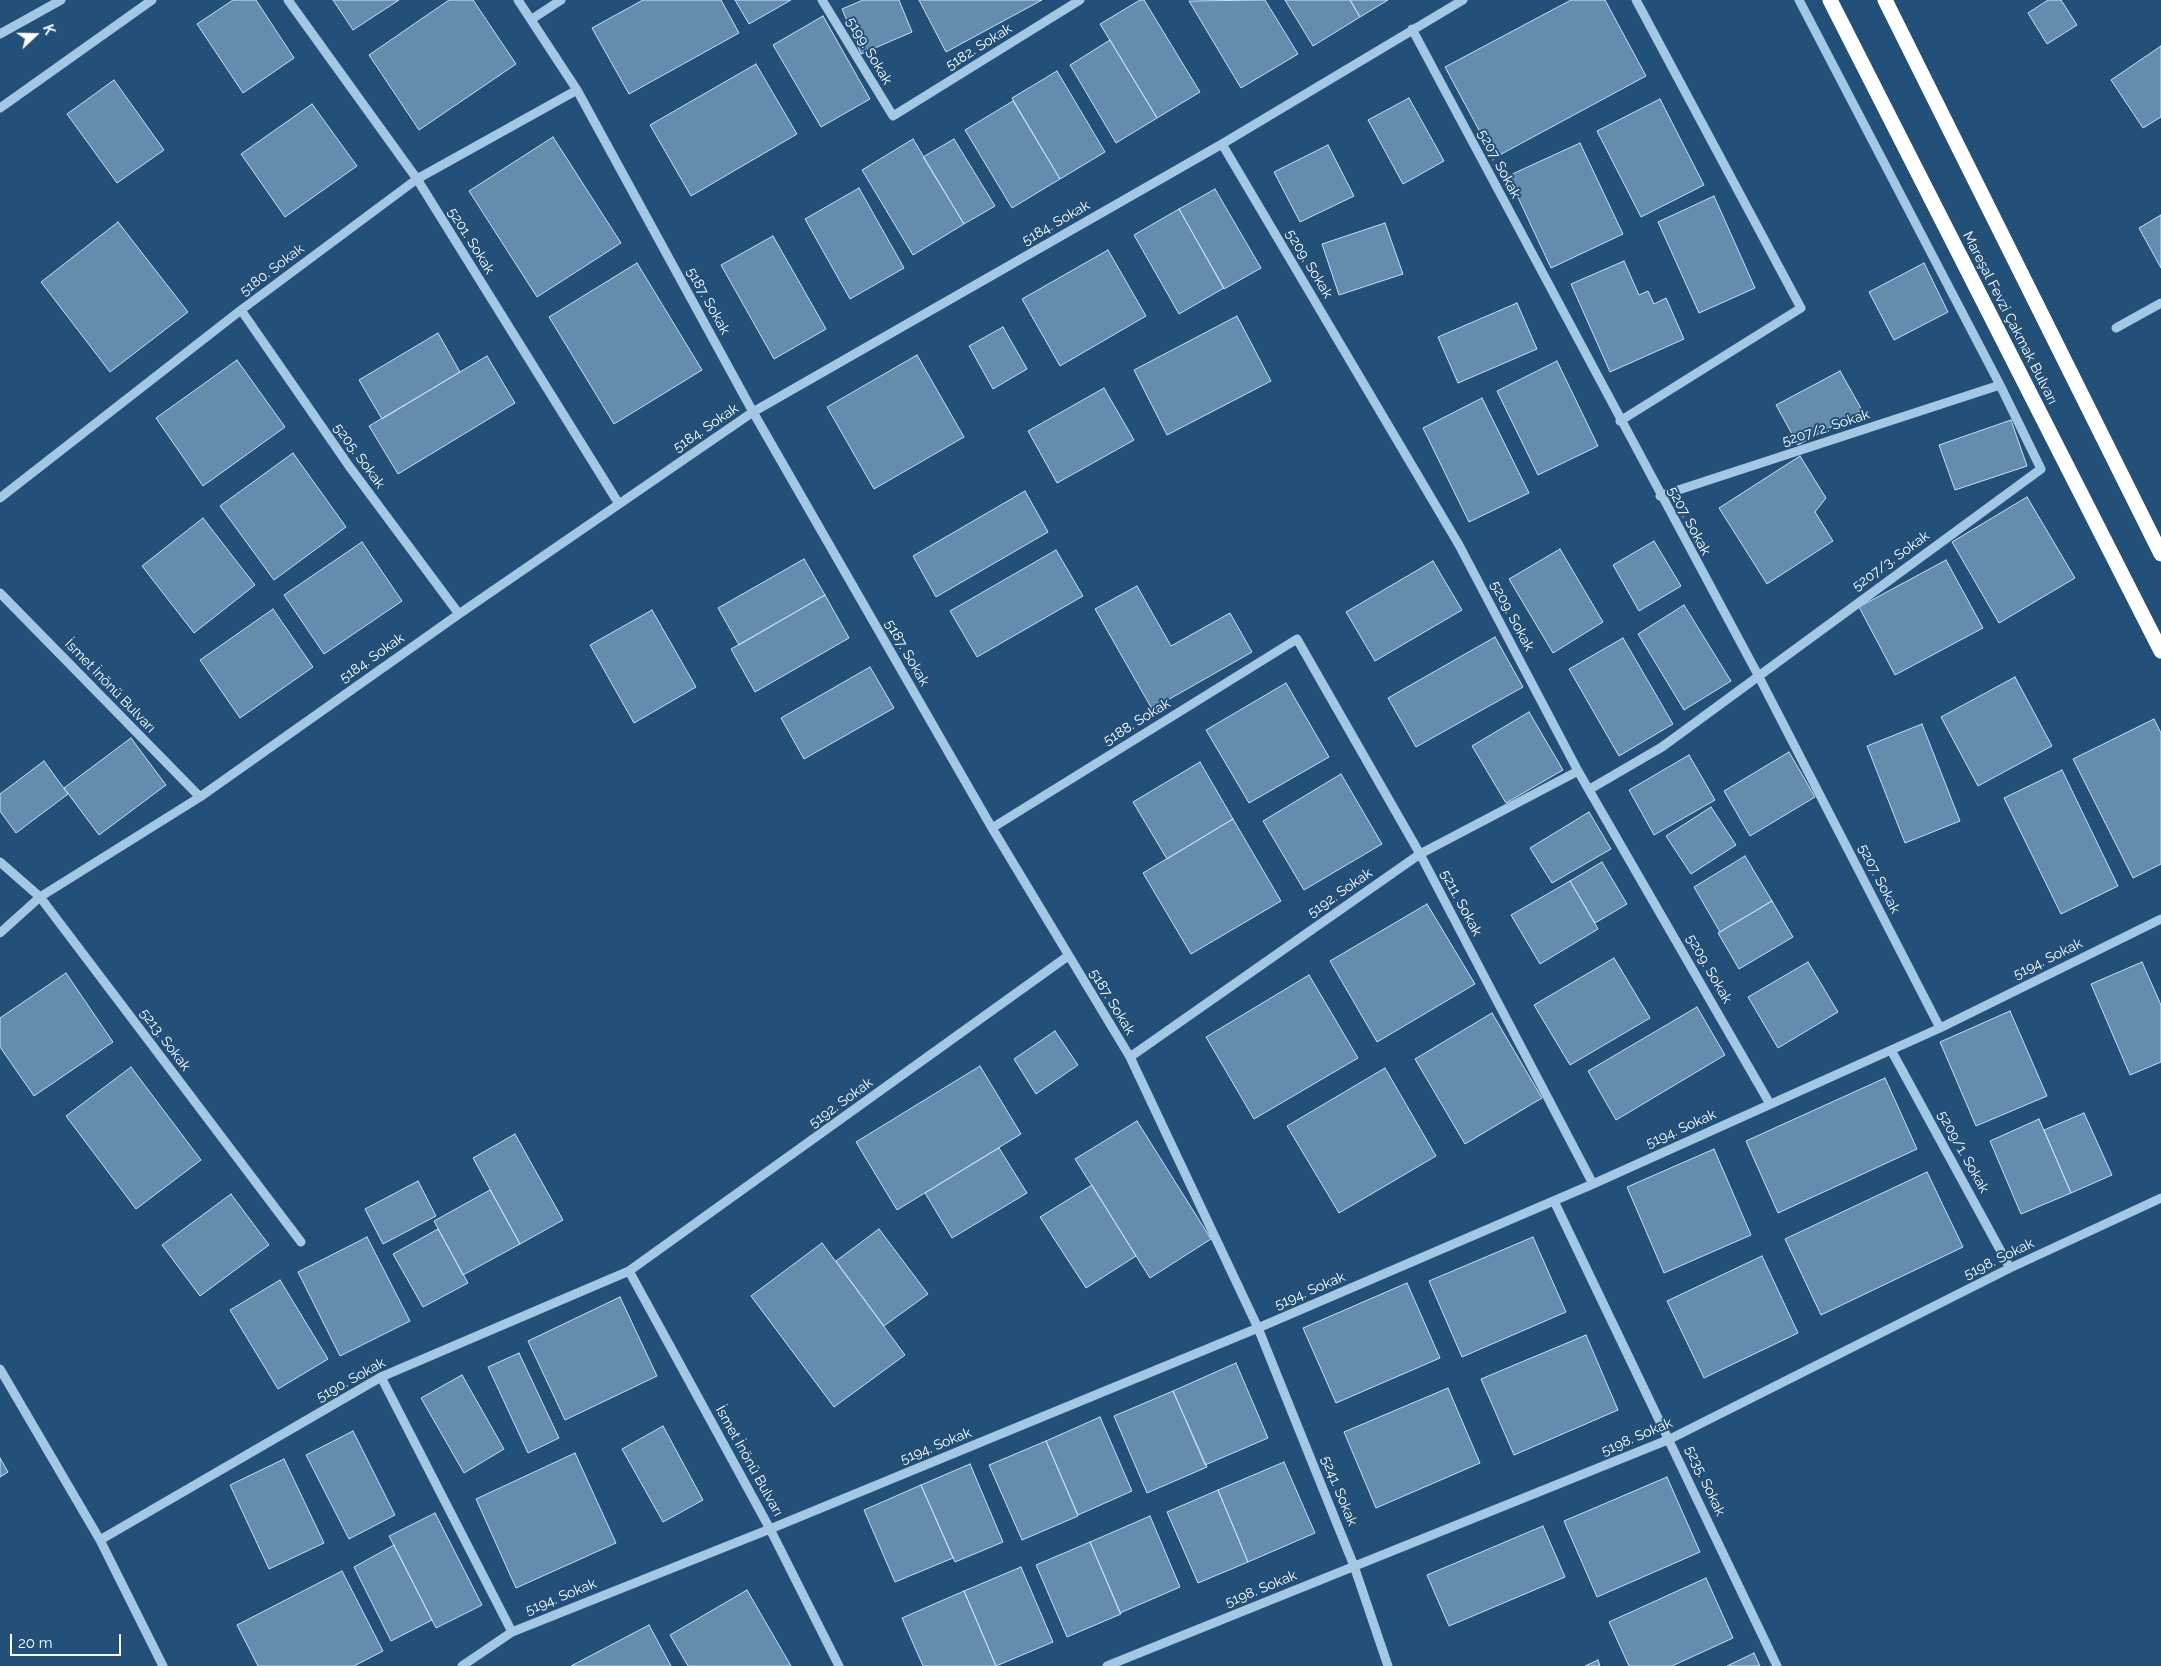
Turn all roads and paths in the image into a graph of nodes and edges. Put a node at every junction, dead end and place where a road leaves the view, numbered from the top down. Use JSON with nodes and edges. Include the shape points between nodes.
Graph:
{"nodes":[{"id":1,"x":61,"y":0,"type":"edge"},
{"id":2,"x":152,"y":0,"type":"edge"},
{"id":3,"x":288,"y":0,"type":"edge"},
{"id":4,"x":518,"y":0,"type":"edge"},
{"id":5,"x":561,"y":0,"type":"edge"},
{"id":6,"x":822,"y":0,"type":"edge"},
{"id":7,"x":1080,"y":0,"type":"edge"},
{"id":8,"x":1463,"y":0,"type":"edge"},
{"id":9,"x":1636,"y":0,"type":"edge"},
{"id":10,"x":1799,"y":0,"type":"edge"},
{"id":11,"x":1830,"y":0,"type":"edge"},
{"id":12,"x":1885,"y":0,"type":"edge"},
{"id":13,"x":532,"y":19,"type":"junction"},
{"id":14,"x":1412,"y":29,"type":"junction"},
{"id":15,"x":0,"y":34,"type":"edge"},
{"id":16,"x":577,"y":90,"type":"junction"},
{"id":17,"x":0,"y":108,"type":"edge"},
{"id":18,"x":893,"y":116,"type":"joint"},
{"id":19,"x":1222,"y":144,"type":"junction"},
{"id":20,"x":417,"y":179,"type":"junction"},
{"id":21,"x":2161,"y":303,"type":"edge"},
{"id":22,"x":242,"y":310,"type":"junction"},
{"id":23,"x":2116,"y":328,"type":"dead end"},
{"id":24,"x":2000,"y":385,"type":"junction"},
{"id":25,"x":754,"y":412,"type":"junction"},
{"id":26,"x":1620,"y":422,"type":"junction"},
{"id":27,"x":1660,"y":496,"type":"junction"},
{"id":28,"x":0,"y":498,"type":"edge"},
{"id":29,"x":619,"y":504,"type":"junction"},
{"id":30,"x":2157,"y":535,"type":"edge"},
{"id":31,"x":2161,"y":554,"type":"edge"},
{"id":32,"x":0,"y":593,"type":"edge"},
{"id":33,"x":459,"y":614,"type":"junction"},
{"id":34,"x":1297,"y":639,"type":"joint"},
{"id":35,"x":2161,"y":651,"type":"edge"},
{"id":36,"x":1758,"y":675,"type":"junction"},
{"id":37,"x":1578,"y":771,"type":"junction"},
{"id":38,"x":1590,"y":789,"type":"junction"},
{"id":39,"x":200,"y":797,"type":"junction"},
{"id":40,"x":992,"y":828,"type":"junction"},
{"id":41,"x":1420,"y":854,"type":"junction"},
{"id":42,"x":0,"y":862,"type":"edge"},
{"id":43,"x":40,"y":897,"type":"junction"},
{"id":44,"x":2161,"y":919,"type":"edge"},
{"id":45,"x":0,"y":934,"type":"edge"},
{"id":46,"x":1068,"y":956,"type":"junction"},
{"id":47,"x":1940,"y":1028,"type":"junction"},
{"id":48,"x":1891,"y":1050,"type":"junction"},
{"id":49,"x":1130,"y":1057,"type":"junction"},
{"id":50,"x":1770,"y":1104,"type":"junction"},
{"id":51,"x":1593,"y":1184,"type":"junction"},
{"id":52,"x":2161,"y":1198,"type":"edge"},
{"id":53,"x":1554,"y":1201,"type":"junction"},
{"id":54,"x":301,"y":1242,"type":"dead end"},
{"id":55,"x":2010,"y":1268,"type":"junction"},
{"id":56,"x":629,"y":1271,"type":"junction"},
{"id":57,"x":1258,"y":1328,"type":"junction"},
{"id":58,"x":0,"y":1370,"type":"edge"},
{"id":59,"x":381,"y":1377,"type":"junction"},
{"id":60,"x":1670,"y":1439,"type":"junction"},
{"id":61,"x":770,"y":1529,"type":"junction"},
{"id":62,"x":100,"y":1540,"type":"junction"},
{"id":63,"x":1354,"y":1566,"type":"junction"},
{"id":64,"x":512,"y":1632,"type":"junction"},
{"id":65,"x":163,"y":1666,"type":"edge"},
{"id":66,"x":462,"y":1666,"type":"edge"},
{"id":67,"x":839,"y":1666,"type":"edge"},
{"id":68,"x":1107,"y":1666,"type":"edge"},
{"id":69,"x":1388,"y":1666,"type":"edge"},
{"id":70,"x":1778,"y":1666,"type":"edge"}],
"edges":[{"from":1,"to":15,"type":"street"},
{"from":2,"to":17,"type":"street"},
{"from":3,"to":20,"type":"street","name":"5201. Sokak"},
{"from":4,"to":13,"type":"street","name":"5187. Sokak"},
{"from":5,"to":13,"type":"street"},
{"from":6,"to":18,"type":"street","name":"5199. Sokak"},
{"from":7,"to":18,"type":"street","name":"5182. Sokak"},
{"from":8,"to":14,"type":"street","name":"5184. Sokak"},
{"from":9,"to":26,"type":"street","via":[[1801,308]]},
{"from":10,"to":24,"type":"street"},
{"from":11,"to":35,"type":"highway","name":"Mareşal Fevzi Çakmak Bulvarı"},
{"from":12,"to":30,"type":"highway"},
{"from":13,"to":16,"type":"street","name":"5187. Sokak"},
{"from":14,"to":19,"type":"street","name":"5184. Sokak"},
{"from":14,"to":26,"type":"street","name":"5207. Sokak"},
{"from":16,"to":20,"type":"street","name":"5180. Sokak"},
{"from":16,"to":25,"type":"street","name":"5187. Sokak"},
{"from":19,"to":25,"type":"street","name":"5184. Sokak"},
{"from":19,"to":37,"type":"street","name":"5209. Sokak","via":[[1459,545]]},
{"from":20,"to":22,"type":"street","name":"5180. Sokak"},
{"from":20,"to":29,"type":"street","name":"5201. Sokak"},
{"from":21,"to":23,"type":"street"},
{"from":22,"to":28,"type":"street","name":"5180. Sokak"},
{"from":22,"to":33,"type":"street","name":"5205. Sokak","via":[[349,466]]},
{"from":24,"to":27,"type":"street","name":"5207/2. Sokak"},
{"from":24,"to":36,"type":"street","name":"5207/3. Sokak","via":[[2041,469]]},
{"from":25,"to":29,"type":"street","name":"5184. Sokak"},
{"from":25,"to":40,"type":"street","name":"5187. Sokak"},
{"from":26,"to":27,"type":"street","name":"5207. Sokak"},
{"from":27,"to":36,"type":"street","name":"5207. Sokak"},
{"from":29,"to":33,"type":"street","name":"5184. Sokak"},
{"from":30,"to":31,"type":"highway"},
{"from":32,"to":39,"type":"street","name":"İsmet İnönü Bulvarı"},
{"from":33,"to":39,"type":"street","name":"5184. Sokak"},
{"from":34,"to":40,"type":"street","name":"5188. Sokak"},
{"from":34,"to":41,"type":"street","name":"5211. Sokak"},
{"from":36,"to":38,"type":"street","name":"5207/3. Sokak","via":[[1662,746]]},
{"from":36,"to":47,"type":"street","name":"5207. Sokak"},
{"from":37,"to":38,"type":"street","name":"5209. Sokak"},
{"from":37,"to":41,"type":"street","name":"5192. Sokak"},
{"from":38,"to":50,"type":"street","name":"5209. Sokak"},
{"from":39,"to":43,"type":"street","name":"5184. Sokak"},
{"from":40,"to":46,"type":"street","name":"5187. Sokak"},
{"from":41,"to":49,"type":"street","name":"5192. Sokak"},
{"from":41,"to":51,"type":"street","name":"5211. Sokak"},
{"from":42,"to":43,"type":"street","name":"5213. Sokak"},
{"from":43,"to":45,"type":"street","name":"5184. Sokak"},
{"from":43,"to":54,"type":"street","name":"5213. Sokak"},
{"from":44,"to":47,"type":"street","name":"5194. Sokak"},
{"from":46,"to":49,"type":"street","name":"5187. Sokak"},
{"from":46,"to":56,"type":"street","name":"5192. Sokak"},
{"from":47,"to":48,"type":"street","name":"5194. Sokak"},
{"from":48,"to":50,"type":"street","name":"5194. Sokak"},
{"from":48,"to":55,"type":"street","name":"5209/1. Sokak"},
{"from":49,"to":57,"type":"street","name":"5187. Sokak"},
{"from":50,"to":51,"type":"street","name":"5194. Sokak"},
{"from":51,"to":53,"type":"street","name":"5194. Sokak"},
{"from":52,"to":55,"type":"street","name":"5198. Sokak"},
{"from":53,"to":57,"type":"street","name":"5194. Sokak"},
{"from":53,"to":60,"type":"street","name":"5235. Sokak"},
{"from":55,"to":60,"type":"street","name":"5198. Sokak"},
{"from":56,"to":59,"type":"street","name":"5190. Sokak"},
{"from":56,"to":61,"type":"street","name":"İsmet İnönü Bulvarı"},
{"from":57,"to":61,"type":"street","name":"5194. Sokak"},
{"from":57,"to":63,"type":"street","name":"5241. Sokak"},
{"from":58,"to":62,"type":"street"},
{"from":59,"to":62,"type":"street","name":"5190. Sokak"},
{"from":59,"to":64,"type":"street"},
{"from":60,"to":63,"type":"street","name":"5198. Sokak"},
{"from":60,"to":70,"type":"street","name":"5235. Sokak"},
{"from":61,"to":64,"type":"street","name":"5194. Sokak"},
{"from":61,"to":67,"type":"street","name":"İsmet İnönü Bulvarı"},
{"from":62,"to":65,"type":"street"},
{"from":63,"to":68,"type":"street","name":"5198. Sokak"},
{"from":63,"to":69,"type":"street","name":"5241. Sokak"},
{"from":64,"to":66,"type":"street","name":"5194. Sokak"}]}
